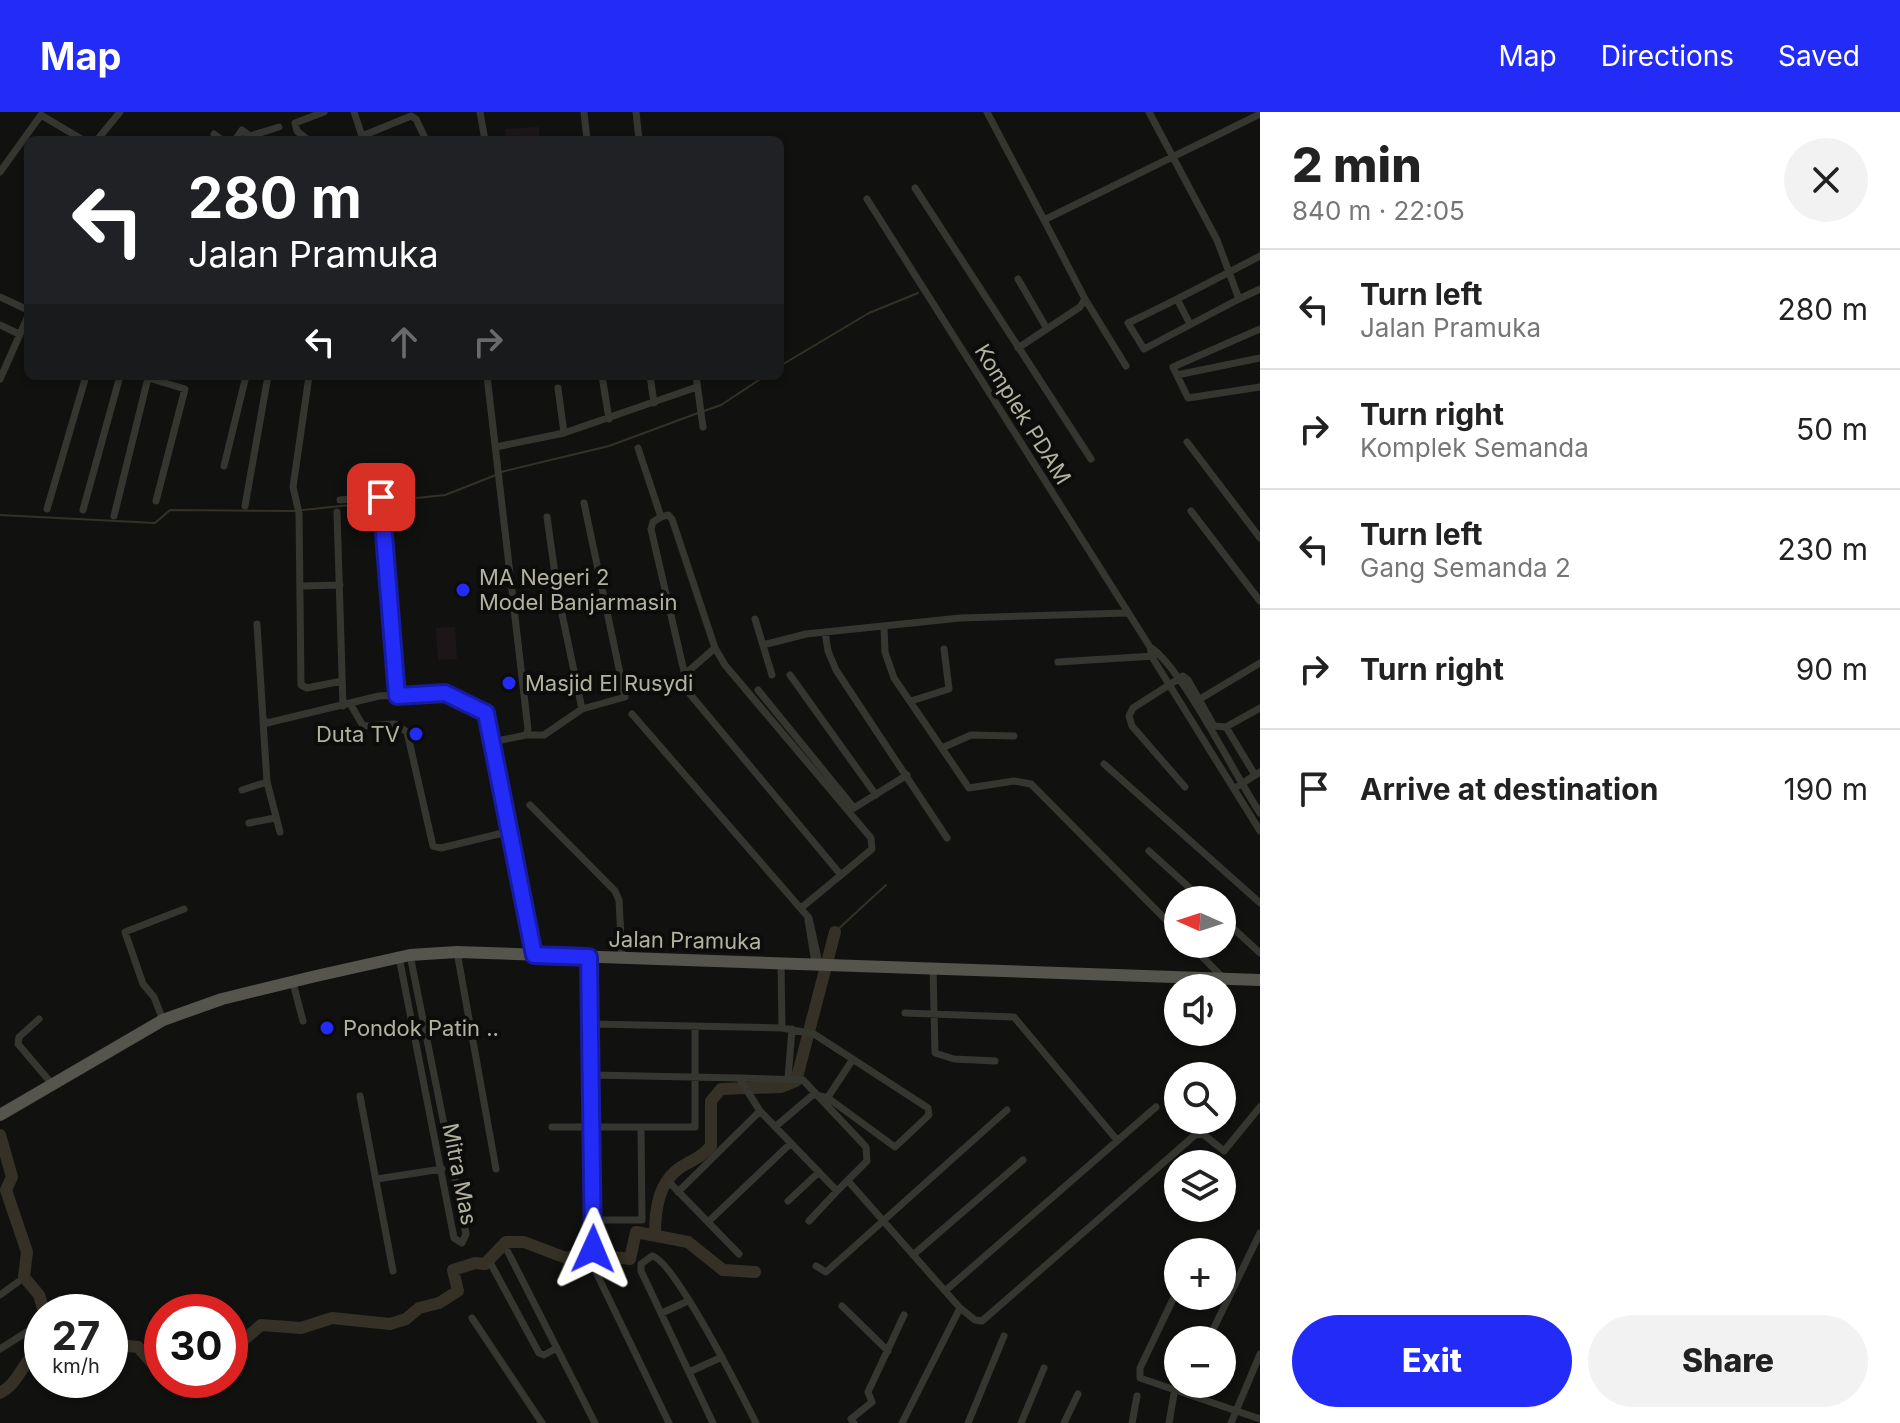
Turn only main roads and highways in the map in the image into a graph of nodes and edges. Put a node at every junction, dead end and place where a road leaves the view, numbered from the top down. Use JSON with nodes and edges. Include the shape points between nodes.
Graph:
{"nodes":[{"id":1,"x":1260,"y":980,"type":"edge"},
{"id":2,"x":0,"y":1115,"type":"edge"}],
"edges":[{"from":1,"to":2,"type":"main road","name":"Jalan Pramuka","via":[[457,952],[405,956],[222,999],[163,1020]]}]}
